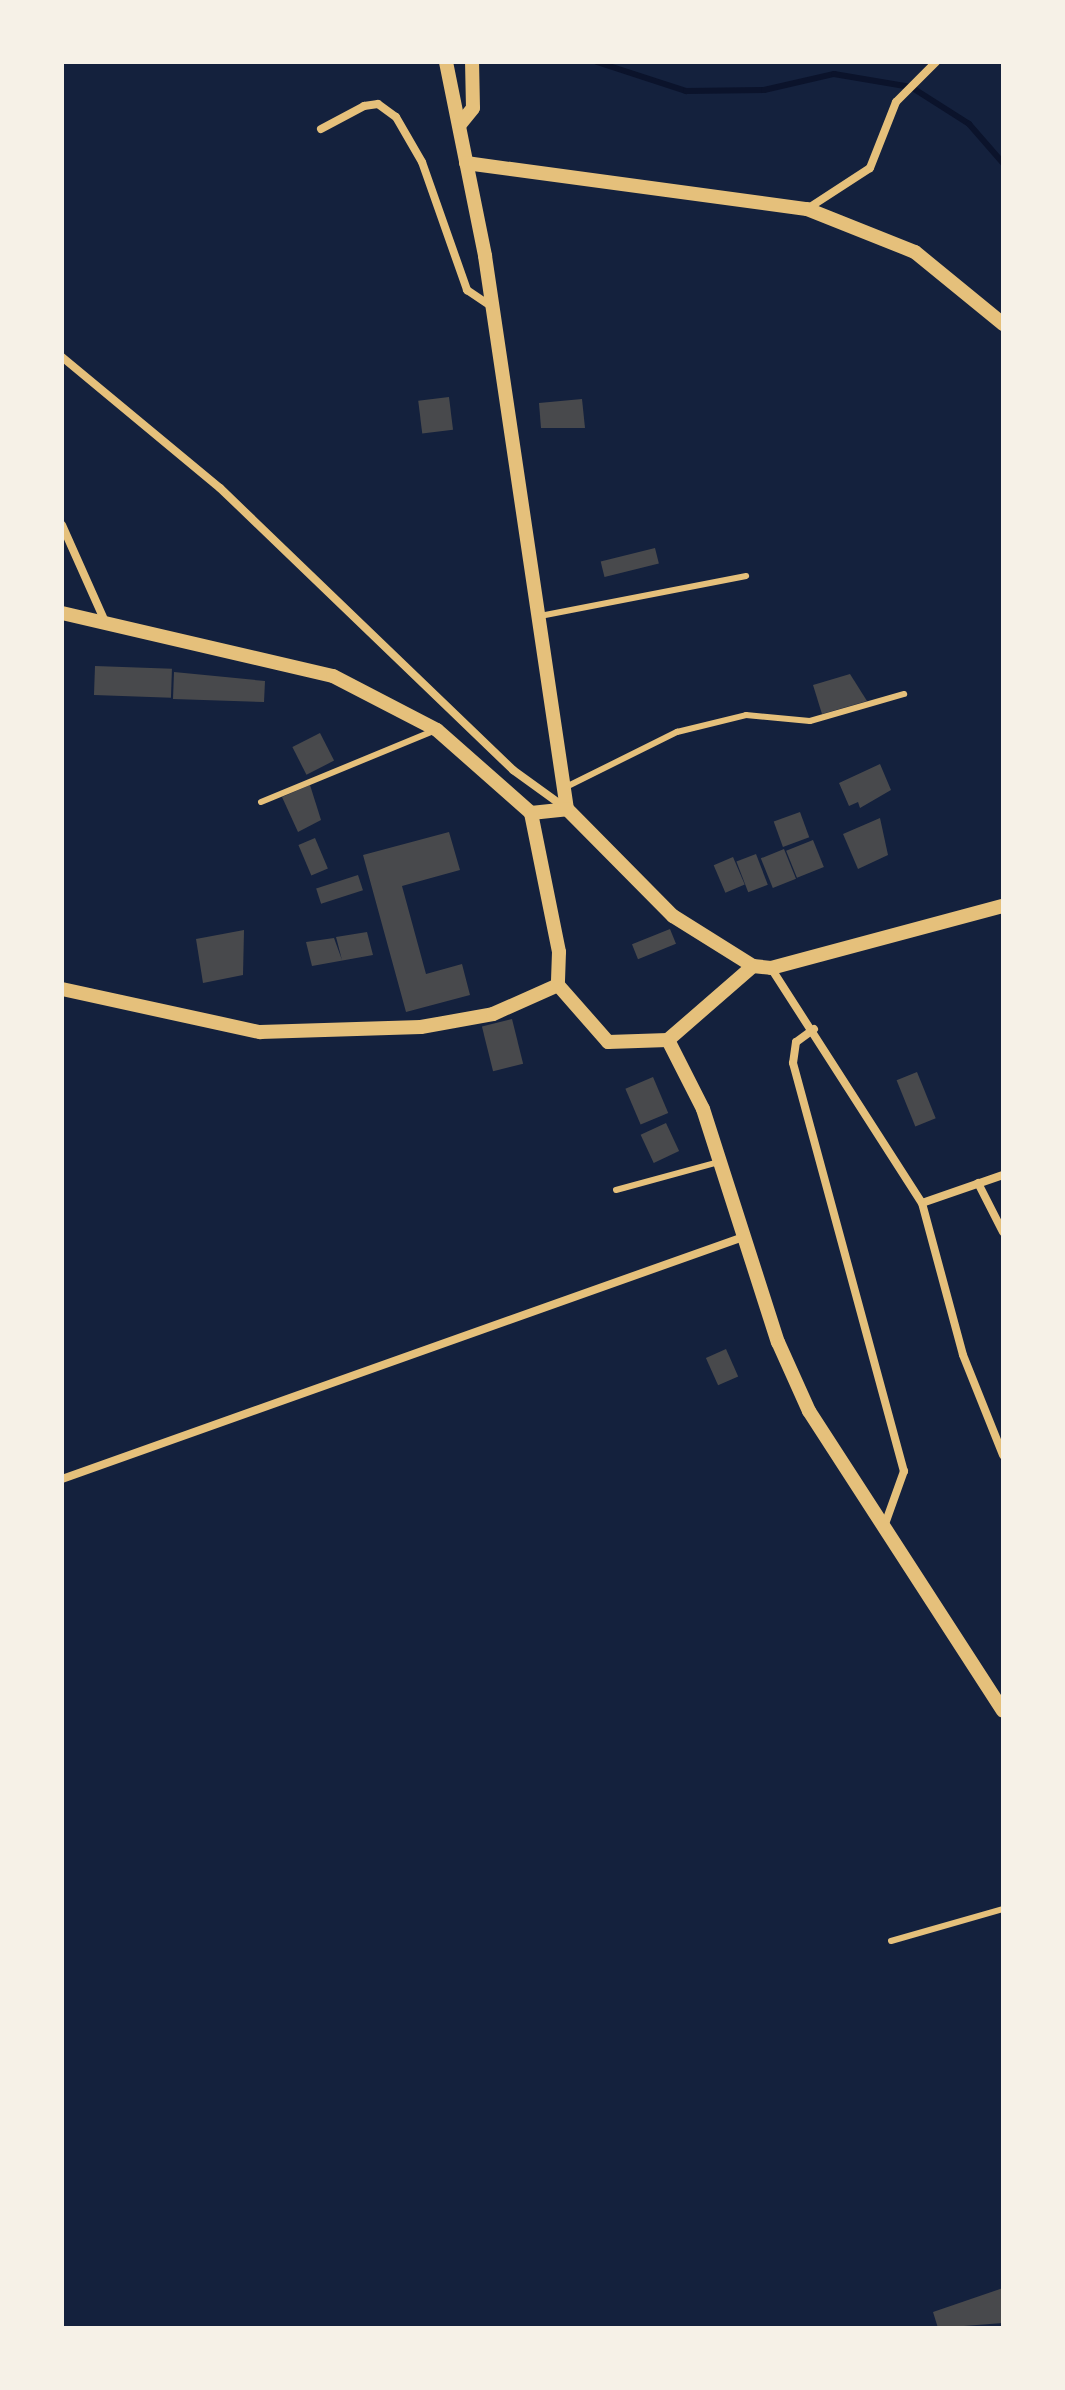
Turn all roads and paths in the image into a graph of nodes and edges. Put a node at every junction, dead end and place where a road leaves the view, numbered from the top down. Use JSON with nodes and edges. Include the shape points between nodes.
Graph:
{"nodes":[{"id":1,"x":446,"y":62,"type":"edge"},
{"id":2,"x":472,"y":62,"type":"edge"},
{"id":3,"x":936,"y":62,"type":"edge"},
{"id":4,"x":461,"y":123,"type":"junction"},
{"id":5,"x":321,"y":129,"type":"dead end"},
{"id":6,"x":466,"y":163,"type":"junction"},
{"id":7,"x":807,"y":209,"type":"junction"},
{"id":8,"x":492,"y":307,"type":"junction"},
{"id":9,"x":1003,"y":324,"type":"edge"},
{"id":10,"x":62,"y":357,"type":"edge"},
{"id":11,"x":62,"y":525,"type":"edge"},
{"id":12,"x":746,"y":576,"type":"dead end"},
{"id":13,"x":62,"y":613,"type":"edge"},
{"id":14,"x":536,"y":617,"type":"junction"},
{"id":15,"x":106,"y":624,"type":"junction"},
{"id":16,"x":904,"y":694,"type":"dead end"},
{"id":17,"x":437,"y":730,"type":"junction"},
{"id":18,"x":568,"y":786,"type":"junction"},
{"id":19,"x":261,"y":802,"type":"dead end"},
{"id":20,"x":567,"y":809,"type":"junction"},
{"id":21,"x":531,"y":813,"type":"junction"},
{"id":22,"x":1003,"y":906,"type":"edge"},
{"id":23,"x":753,"y":966,"type":"junction"},
{"id":24,"x":771,"y":968,"type":"junction"},
{"id":25,"x":558,"y":985,"type":"junction"},
{"id":26,"x":62,"y":989,"type":"edge"},
{"id":27,"x":814,"y":1029,"type":"junction"},
{"id":28,"x":668,"y":1040,"type":"junction"},
{"id":29,"x":719,"y":1162,"type":"junction"},
{"id":30,"x":1003,"y":1175,"type":"edge"},
{"id":31,"x":978,"y":1183,"type":"junction"},
{"id":32,"x":616,"y":1190,"type":"dead end"},
{"id":33,"x":922,"y":1203,"type":"junction"},
{"id":34,"x":1003,"y":1232,"type":"edge"},
{"id":35,"x":743,"y":1237,"type":"junction"},
{"id":36,"x":1003,"y":1455,"type":"edge"},
{"id":37,"x":62,"y":1479,"type":"edge"},
{"id":38,"x":883,"y":1529,"type":"junction"},
{"id":39,"x":1003,"y":1711,"type":"edge"},
{"id":40,"x":1003,"y":1909,"type":"edge"},
{"id":41,"x":891,"y":1941,"type":"dead end"}],
"edges":[{"from":1,"to":4,"type":"street"},
{"from":2,"to":4,"type":"street","via":[[473,108]]},
{"from":3,"to":7,"type":"street","via":[[896,102],[870,168]]},
{"from":4,"to":6,"type":"street"},
{"from":5,"to":8,"type":"street","via":[[364,106],[378,104],[396,117],[422,162],[467,290]]},
{"from":6,"to":7,"type":"street"},
{"from":6,"to":8,"type":"street"},
{"from":7,"to":9,"type":"street","via":[[915,252]]},
{"from":8,"to":14,"type":"street"},
{"from":10,"to":20,"type":"street","via":[[220,488],[513,770]]},
{"from":11,"to":15,"type":"street"},
{"from":12,"to":14,"type":"lane"},
{"from":13,"to":15,"type":"street"},
{"from":14,"to":18,"type":"street"},
{"from":15,"to":17,"type":"street","via":[[333,676]]},
{"from":16,"to":18,"type":"lane","via":[[810,721],[746,715],[677,732]]},
{"from":17,"to":19,"type":"lane"},
{"from":17,"to":21,"type":"street"},
{"from":18,"to":20,"type":"street"},
{"from":20,"to":21,"type":"street"},
{"from":20,"to":23,"type":"street","via":[[673,916]]},
{"from":21,"to":25,"type":"street","via":[[559,952]]},
{"from":22,"to":24,"type":"street"},
{"from":23,"to":24,"type":"street"},
{"from":23,"to":28,"type":"street"},
{"from":24,"to":27,"type":"street"},
{"from":25,"to":26,"type":"street","via":[[493,1014],[421,1027],[260,1032]]},
{"from":25,"to":28,"type":"street","via":[[608,1042]]},
{"from":27,"to":33,"type":"street"},
{"from":27,"to":38,"type":"street","via":[[796,1042],[793,1063],[904,1471]]},
{"from":28,"to":29,"type":"street"},
{"from":29,"to":32,"type":"lane"},
{"from":29,"to":35,"type":"street"},
{"from":30,"to":31,"type":"street"},
{"from":31,"to":33,"type":"street"},
{"from":31,"to":34,"type":"street"},
{"from":33,"to":36,"type":"street","via":[[963,1355]]},
{"from":35,"to":37,"type":"street"},
{"from":35,"to":38,"type":"street","via":[[797,1387]]},
{"from":38,"to":39,"type":"street"},
{"from":40,"to":41,"type":"lane"}]}
